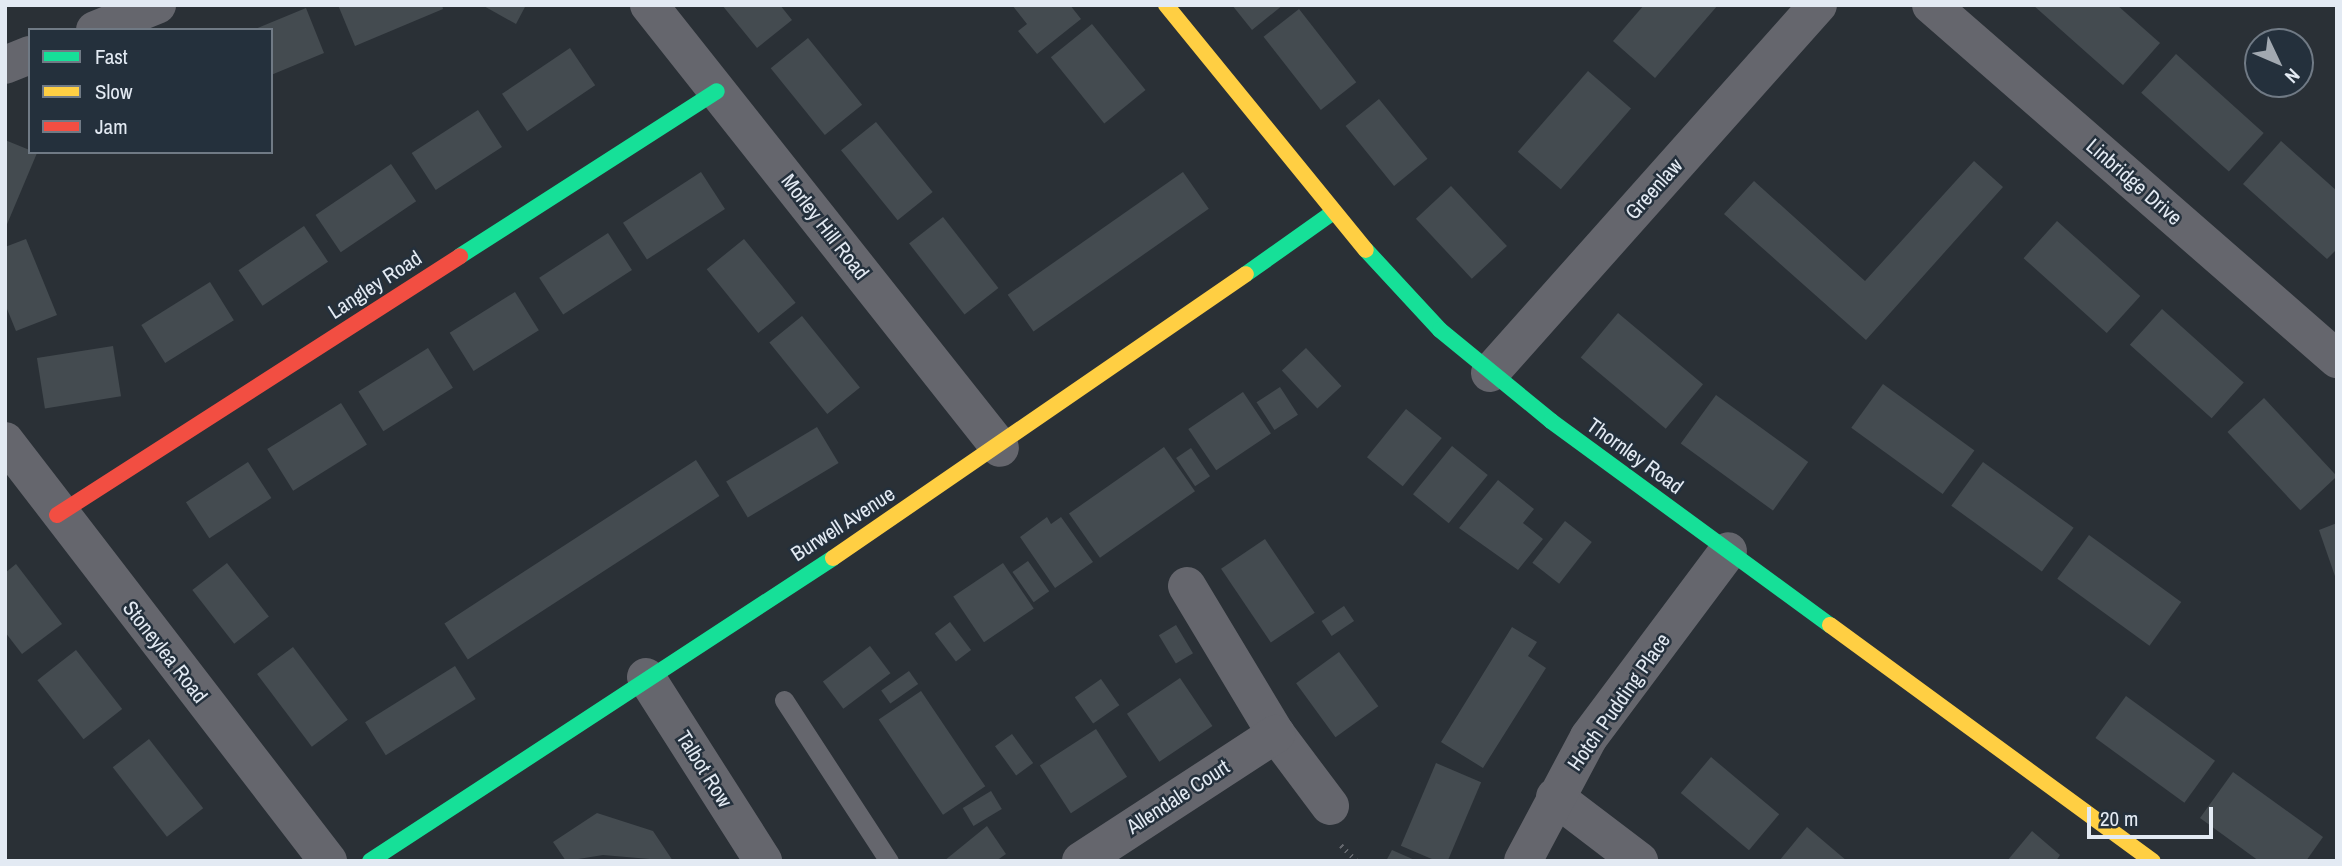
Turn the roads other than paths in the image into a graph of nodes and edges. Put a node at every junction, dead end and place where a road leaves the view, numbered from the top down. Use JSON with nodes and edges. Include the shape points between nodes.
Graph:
{"nodes":[{"id":1,"x":157,"y":5,"type":"edge"},
{"id":2,"x":649,"y":5,"type":"edge"},
{"id":3,"x":1166,"y":5,"type":"edge"},
{"id":4,"x":1818,"y":5,"type":"edge"},
{"id":5,"x":1931,"y":5,"type":"edge"},
{"id":6,"x":100,"y":28,"type":"edge"},
{"id":7,"x":28,"y":56,"type":"edge"},
{"id":8,"x":5,"y":65,"type":"edge"},
{"id":9,"x":717,"y":91,"type":"junction"},
{"id":10,"x":1332,"y":213,"type":"junction"},
{"id":11,"x":2337,"y":359,"type":"edge"},
{"id":12,"x":1490,"y":373,"type":"junction"},
{"id":13,"x":5,"y":441,"type":"edge"},
{"id":14,"x":1000,"y":448,"type":"junction"},
{"id":15,"x":57,"y":514,"type":"junction"},
{"id":16,"x":1728,"y":551,"type":"junction"},
{"id":17,"x":1187,"y":586,"type":"dead end"},
{"id":18,"x":646,"y":677,"type":"junction"},
{"id":19,"x":784,"y":700,"type":"dead end"},
{"id":20,"x":1276,"y":734,"type":"junction"},
{"id":21,"x":1555,"y":797,"type":"junction"},
{"id":22,"x":1330,"y":806,"type":"dead end"},
{"id":23,"x":328,"y":861,"type":"edge"},
{"id":24,"x":370,"y":861,"type":"edge"},
{"id":25,"x":763,"y":861,"type":"edge"},
{"id":26,"x":889,"y":861,"type":"edge"},
{"id":27,"x":1081,"y":861,"type":"edge"},
{"id":28,"x":1523,"y":861,"type":"edge"},
{"id":29,"x":1639,"y":861,"type":"edge"},
{"id":30,"x":2153,"y":861,"type":"edge"}],
"edges":[{"from":1,"to":6,"type":"street"},
{"from":2,"to":9,"type":"street","name":"Morley Hill Road"},
{"from":3,"to":10,"type":"street","name":"Thornley Road"},
{"from":4,"to":12,"type":"street","name":"Greenlaw"},
{"from":5,"to":11,"type":"street","name":"Linbridge Drive"},
{"from":7,"to":8,"type":"street"},
{"from":9,"to":14,"type":"street","name":"Morley Hill Road"},
{"from":9,"to":15,"type":"street","name":"Langley Road"},
{"from":10,"to":12,"type":"street","name":"Thornley Road","via":[[1440,330]]},
{"from":10,"to":14,"type":"street","name":"Burwell Avenue"},
{"from":12,"to":16,"type":"street","name":"Thornley Road"},
{"from":13,"to":15,"type":"street","name":"Stoneylea Road"},
{"from":14,"to":18,"type":"street","name":"Burwell Avenue"},
{"from":15,"to":23,"type":"street","name":"Stoneylea Road"},
{"from":16,"to":21,"type":"street","name":"Hotch Pudding Place","via":[[1589,737]]},
{"from":16,"to":30,"type":"street","name":"Thornley Road"},
{"from":17,"to":20,"type":"street"},
{"from":18,"to":24,"type":"street","name":"Burwell Avenue"},
{"from":18,"to":25,"type":"street","name":"Talbot Row"},
{"from":19,"to":26,"type":"lane"},
{"from":20,"to":22,"type":"street"},
{"from":20,"to":27,"type":"street","name":"Allendale Court"},
{"from":21,"to":28,"type":"street","name":"Hotch Pudding Place"},
{"from":21,"to":29,"type":"street"}]}
